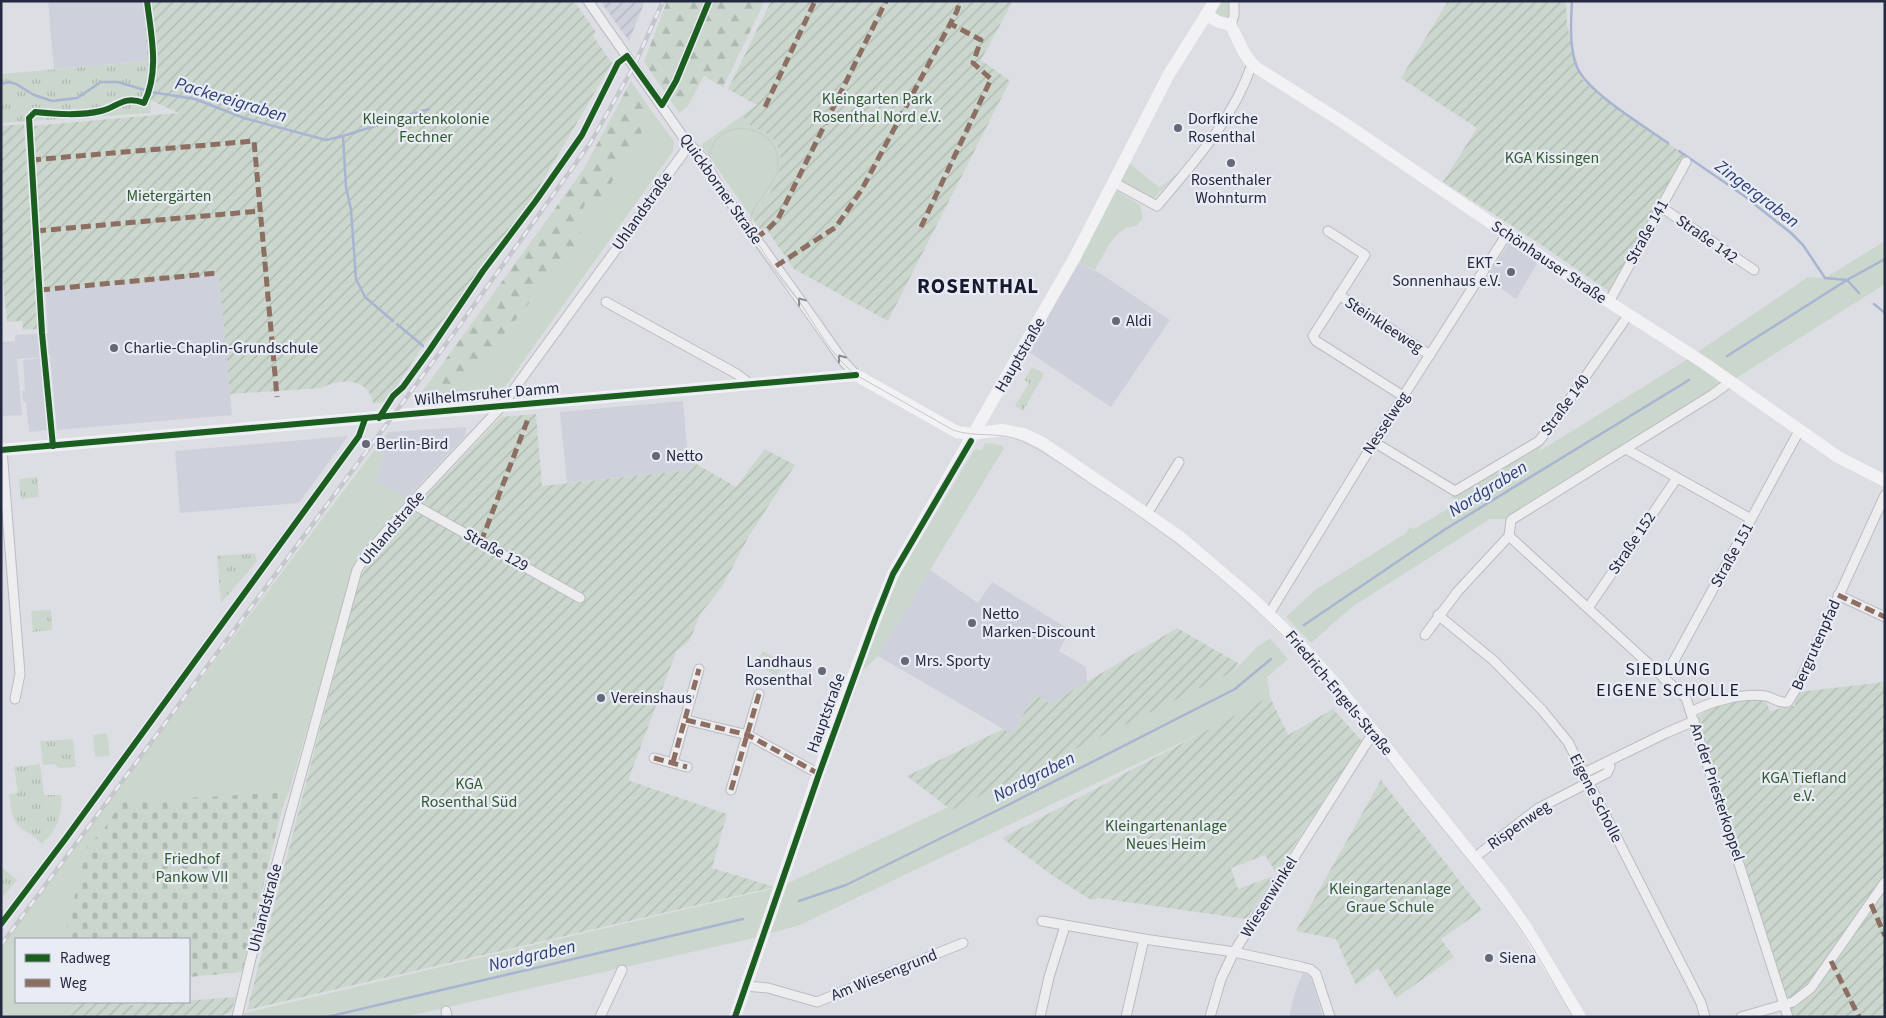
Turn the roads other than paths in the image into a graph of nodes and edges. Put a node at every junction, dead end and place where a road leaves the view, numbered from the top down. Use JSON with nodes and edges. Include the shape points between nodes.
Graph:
{"nodes":[{"id":1,"x":588,"y":1,"type":"edge"},
{"id":2,"x":1215,"y":1,"type":"edge"},
{"id":3,"x":1234,"y":1,"type":"edge"},
{"id":4,"x":1206,"y":15,"type":"junction"},
{"id":5,"x":1232,"y":27,"type":"junction"},
{"id":6,"x":1252,"y":64,"type":"junction"},
{"id":7,"x":688,"y":144,"type":"junction"},
{"id":8,"x":1686,"y":162,"type":"dead end"},
{"id":9,"x":1113,"y":182,"type":"junction"},
{"id":10,"x":1661,"y":207,"type":"junction"},
{"id":11,"x":1328,"y":232,"type":"dead end"},
{"id":12,"x":1507,"y":234,"type":"junction"},
{"id":13,"x":1754,"y":270,"type":"dead end"},
{"id":14,"x":1339,"y":295,"type":"junction"},
{"id":15,"x":606,"y":302,"type":"dead end"},
{"id":16,"x":1609,"y":302,"type":"junction"},
{"id":17,"x":1630,"y":314,"type":"junction"},
{"id":18,"x":1430,"y":355,"type":"junction"},
{"id":19,"x":856,"y":375,"type":"junction"},
{"id":20,"x":1730,"y":382,"type":"junction"},
{"id":21,"x":750,"y":384,"type":"junction"},
{"id":22,"x":1403,"y":396,"type":"junction"},
{"id":23,"x":501,"y":407,"type":"junction"},
{"id":24,"x":1799,"y":431,"type":"junction"},
{"id":25,"x":975,"y":434,"type":"junction"},
{"id":26,"x":1374,"y":442,"type":"junction"},
{"id":27,"x":1626,"y":449,"type":"junction"},
{"id":28,"x":1,"y":450,"type":"edge"},
{"id":29,"x":1179,"y":462,"type":"dead end"},
{"id":30,"x":1676,"y":478,"type":"junction"},
{"id":31,"x":1885,"y":481,"type":"edge"},
{"id":32,"x":1885,"y":495,"type":"edge"},
{"id":33,"x":411,"y":503,"type":"junction"},
{"id":34,"x":1147,"y":514,"type":"junction"},
{"id":35,"x":1752,"y":519,"type":"junction"},
{"id":36,"x":1509,"y":536,"type":"junction"},
{"id":37,"x":1838,"y":595,"type":"junction"},
{"id":38,"x":580,"y":598,"type":"dead end"},
{"id":39,"x":1588,"y":608,"type":"junction"},
{"id":40,"x":1270,"y":614,"type":"junction"},
{"id":41,"x":1438,"y":615,"type":"junction"},
{"id":42,"x":1885,"y":618,"type":"edge"},
{"id":43,"x":1425,"y":635,"type":"dead end"},
{"id":44,"x":700,"y":669,"type":"dead end"},
{"id":45,"x":1664,"y":679,"type":"junction"},
{"id":46,"x":759,"y":694,"type":"dead end"},
{"id":47,"x":15,"y":699,"type":"dead end"},
{"id":48,"x":1693,"y":717,"type":"junction"},
{"id":49,"x":686,"y":720,"type":"junction"},
{"id":50,"x":1373,"y":733,"type":"junction"},
{"id":51,"x":748,"y":735,"type":"junction"},
{"id":52,"x":654,"y":758,"type":"dead end"},
{"id":53,"x":1609,"y":761,"type":"junction"},
{"id":54,"x":673,"y":762,"type":"junction"},
{"id":55,"x":687,"y":767,"type":"dead end"},
{"id":56,"x":1584,"y":773,"type":"junction"},
{"id":57,"x":819,"y":774,"type":"junction"},
{"id":58,"x":1588,"y":783,"type":"junction"},
{"id":59,"x":731,"y":790,"type":"dead end"},
{"id":60,"x":1474,"y":858,"type":"junction"},
{"id":61,"x":1885,"y":882,"type":"edge"},
{"id":62,"x":1042,"y":921,"type":"dead end"},
{"id":63,"x":1065,"y":926,"type":"junction"},
{"id":64,"x":1144,"y":939,"type":"junction"},
{"id":65,"x":963,"y":943,"type":"dead end"},
{"id":66,"x":1234,"y":952,"type":"junction"},
{"id":67,"x":622,"y":970,"type":"dead end"},
{"id":68,"x":746,"y":986,"type":"junction"},
{"id":69,"x":1784,"y":1004,"type":"junction"},
{"id":70,"x":1576,"y":1015,"type":"edge"},
{"id":71,"x":237,"y":1017,"type":"edge"},
{"id":72,"x":600,"y":1017,"type":"edge"},
{"id":73,"x":736,"y":1017,"type":"edge"},
{"id":74,"x":1040,"y":1017,"type":"edge"},
{"id":75,"x":1126,"y":1017,"type":"edge"},
{"id":76,"x":1210,"y":1017,"type":"edge"},
{"id":77,"x":1330,"y":1017,"type":"edge"},
{"id":78,"x":1705,"y":1017,"type":"edge"},
{"id":79,"x":1741,"y":1017,"type":"edge"},
{"id":80,"x":1788,"y":1017,"type":"edge"}],
"edges":[{"from":1,"to":7,"type":"street","name":"Quickborner Straße"},
{"from":2,"to":4,"type":"main road","name":"Hauptstraße"},
{"from":3,"to":5,"type":"street"},
{"from":4,"to":5,"type":"main road"},
{"from":4,"to":9,"type":"main road","name":"Hauptstraße","via":[[1169,74]]},
{"from":5,"to":6,"type":"main road","name":"Schönhauser Straße"},
{"from":6,"to":9,"type":"street","via":[[1244,86],[1220,128],[1157,206]]},
{"from":6,"to":12,"type":"main road","name":"Schönhauser Straße"},
{"from":19,"to":7,"type":"street","name":"Quickborner Straße","one_way":true,"via":[[722,192],[699,153]]},
{"from":7,"to":23,"type":"street","name":"Uhlandstraße","via":[[643,212]]},
{"from":8,"to":10,"type":"street","name":"Straße 141"},
{"from":9,"to":25,"type":"main road","name":"Hauptstraße","via":[[1073,262]]},
{"from":10,"to":13,"type":"street","name":"Straße 142"},
{"from":10,"to":16,"type":"street","name":"Straße 141"},
{"from":11,"to":14,"type":"street","name":"Steinkleeweg","via":[[1365,255]]},
{"from":12,"to":16,"type":"main road","name":"Schönhauser Straße"},
{"from":12,"to":18,"type":"street","name":"Nesselweg"},
{"from":14,"to":18,"type":"street","name":"Steinkleeweg"},
{"from":14,"to":22,"type":"street","name":"Steinkleeweg","via":[[1314,332],[1316,341]]},
{"from":15,"to":21,"type":"street"},
{"from":16,"to":17,"type":"main road","name":"Schönhauser Straße"},
{"from":17,"to":20,"type":"main road","name":"Schönhauser Straße"},
{"from":17,"to":26,"type":"street","name":"Straße 140","via":[[1539,440],[1455,491]]},
{"from":18,"to":22,"type":"street","name":"Nesselweg"},
{"from":19,"to":21,"type":"main road","name":"Wilhelmsruher Damm"},
{"from":19,"to":25,"type":"main road","via":[[957,432]]},
{"from":20,"to":24,"type":"main road","name":"Schönhauser Straße"},
{"from":20,"to":27,"type":"street"},
{"from":21,"to":23,"type":"main road","name":"Wilhelmsruher Damm"},
{"from":22,"to":26,"type":"street","name":"Nesselweg"},
{"from":23,"to":28,"type":"main road","name":"Wilhelmsruher Damm"},
{"from":23,"to":33,"type":"street","name":"Uhlandstraße"},
{"from":24,"to":31,"type":"main road","name":"Schönhauser Straße","via":[[1838,457]]},
{"from":24,"to":35,"type":"street","name":"Straße 151"},
{"from":25,"to":34,"type":"main road","name":"Friedrich-Engels-Straße","via":[[1000,430],[1033,438]]},
{"from":25,"to":57,"type":"main road","name":"Hauptstraße","via":[[893,574]]},
{"from":26,"to":40,"type":"street","name":"Nesselweg"},
{"from":27,"to":30,"type":"street"},
{"from":27,"to":36,"type":"street","via":[[1511,520]]},
{"from":28,"to":47,"type":"street","via":[[20,674]]},
{"from":29,"to":34,"type":"street"},
{"from":30,"to":35,"type":"street"},
{"from":30,"to":39,"type":"street","name":"Straße 152"},
{"from":32,"to":37,"type":"street","name":"Bergrutenpfad"},
{"from":33,"to":38,"type":"street","name":"Straße 129"},
{"from":33,"to":71,"type":"street","name":"Uhlandstraße","via":[[357,570]]},
{"from":34,"to":40,"type":"main road","name":"Friedrich-Engels-Straße","via":[[1218,568]]},
{"from":35,"to":45,"type":"street","name":"Straße 151"},
{"from":36,"to":39,"type":"street","name":"An der Priesterkoppel"},
{"from":36,"to":41,"type":"street"},
{"from":37,"to":42,"type":"street"},
{"from":37,"to":48,"type":"street","name":"Bergrutenpfad","via":[[1788,702],[1767,696],[1716,701]]},
{"from":39,"to":45,"type":"street","name":"An der Priesterkoppel"},
{"from":40,"to":50,"type":"main road","name":"Friedrich-Engels-Straße","via":[[1319,666]]},
{"from":41,"to":43,"type":"street"},
{"from":41,"to":56,"type":"street","name":"Eigene Scholle","via":[[1493,660],[1542,710],[1568,742]]},
{"from":44,"to":49,"type":"street"},
{"from":45,"to":48,"type":"street","name":"An der Priesterkoppel","via":[[1686,698]]},
{"from":46,"to":51,"type":"street"},
{"from":48,"to":53,"type":"street","name":"Rispenweg"},
{"from":48,"to":69,"type":"street","name":"An der Priesterkoppel"},
{"from":49,"to":51,"type":"street","name":"Hauptstraße"},
{"from":49,"to":54,"type":"street"},
{"from":50,"to":60,"type":"main road","name":"Friedrich-Engels-Straße"},
{"from":50,"to":66,"type":"street","name":"Wiesenwinkel"},
{"from":51,"to":57,"type":"street","name":"Hauptstraße"},
{"from":51,"to":59,"type":"street"},
{"from":52,"to":54,"type":"street"},
{"from":53,"to":56,"type":"street","name":"Rispenweg"},
{"from":53,"to":58,"type":"street","name":"Rispenweg","via":[[1607,774]]},
{"from":54,"to":55,"type":"street"},
{"from":56,"to":58,"type":"street","name":"Eigene Scholle"},
{"from":57,"to":68,"type":"main road","name":"Hauptstraße"},
{"from":58,"to":60,"type":"street","name":"Rispenweg","via":[[1537,809]]},
{"from":58,"to":78,"type":"street","name":"Eigene Scholle","via":[[1701,1003]]},
{"from":60,"to":70,"type":"main road","name":"Friedrich-Engels-Straße","via":[[1521,920]]},
{"from":61,"to":69,"type":"street","via":[[1811,988],[1793,1002]]},
{"from":62,"to":63,"type":"street"},
{"from":63,"to":64,"type":"street"},
{"from":63,"to":74,"type":"street"},
{"from":64,"to":66,"type":"street"},
{"from":64,"to":75,"type":"street"},
{"from":65,"to":68,"type":"street","name":"Am Wiesengrund","via":[[817,1002],[768,988]]},
{"from":66,"to":76,"type":"street","via":[[1221,979]]},
{"from":66,"to":77,"type":"street","name":"Wiesenwinkel","via":[[1310,969],[1316,974]]},
{"from":67,"to":72,"type":"street"},
{"from":68,"to":73,"type":"main road","name":"Hauptstraße"},
{"from":69,"to":79,"type":"street"},
{"from":69,"to":80,"type":"street","name":"An der Priesterkoppel"}]}
